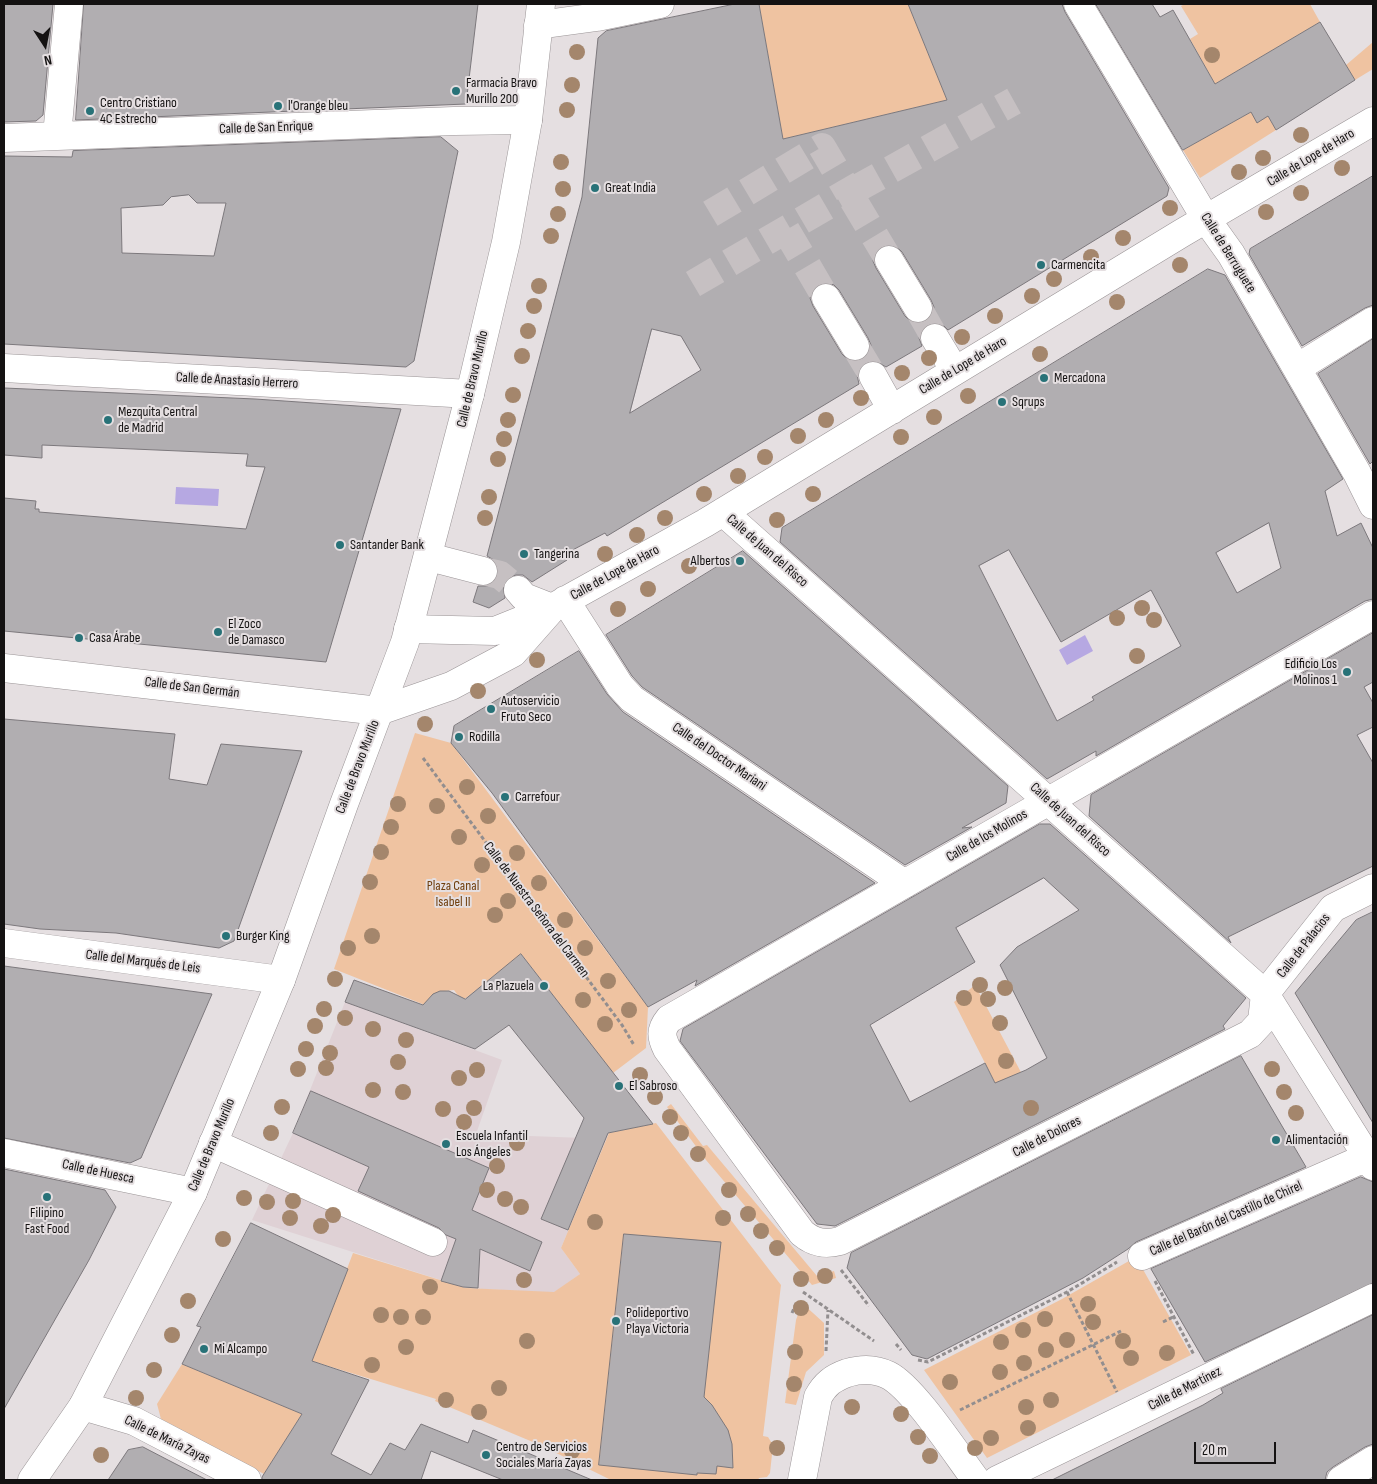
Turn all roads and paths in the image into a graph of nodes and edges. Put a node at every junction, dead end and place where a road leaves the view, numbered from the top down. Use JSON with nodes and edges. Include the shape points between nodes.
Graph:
{"nodes":[{"id":1,"x":69,"y":4,"type":"edge"},
{"id":2,"x":660,"y":4,"type":"edge"},
{"id":3,"x":1078,"y":4,"type":"edge"},
{"id":4,"x":539,"y":14,"type":"edge"},
{"id":5,"x":528,"y":120,"type":"junction"},
{"id":6,"x":1373,"y":121,"type":"edge"},
{"id":7,"x":57,"y":136,"type":"junction"},
{"id":8,"x":4,"y":138,"type":"edge"},
{"id":9,"x":1206,"y":219,"type":"junction"},
{"id":10,"x":889,"y":260,"type":"tunnel mouth"},
{"id":11,"x":826,"y":298,"type":"tunnel mouth"},
{"id":12,"x":918,"y":308,"type":"tunnel mouth"},
{"id":13,"x":1373,"y":321,"type":"edge"},
{"id":14,"x":935,"y":338,"type":"tunnel mouth"},
{"id":15,"x":855,"y":346,"type":"tunnel mouth"},
{"id":16,"x":4,"y":368,"type":"edge"},
{"id":17,"x":1297,"y":368,"type":"junction"},
{"id":18,"x":955,"y":371,"type":"junction"},
{"id":19,"x":872,"y":376,"type":"tunnel mouth"},
{"id":20,"x":470,"y":394,"type":"junction"},
{"id":21,"x":892,"y":410,"type":"junction"},
{"id":22,"x":1373,"y":505,"type":"edge"},
{"id":23,"x":723,"y":512,"type":"junction"},
{"id":24,"x":429,"y":557,"type":"junction"},
{"id":25,"x":483,"y":570,"type":"tunnel mouth"},
{"id":26,"x":518,"y":590,"type":"tunnel mouth"},
{"id":27,"x":559,"y":604,"type":"junction"},
{"id":28,"x":1373,"y":615,"type":"edge"},
{"id":29,"x":408,"y":629,"type":"junction"},
{"id":30,"x":4,"y":668,"type":"edge"},
{"id":31,"x":379,"y":711,"type":"junction"},
{"id":32,"x":423,"y":758,"type":"dead end"},
{"id":33,"x":1049,"y":800,"type":"junction"},
{"id":34,"x":905,"y":884,"type":"junction"},
{"id":35,"x":1373,"y":888,"type":"edge"},
{"id":36,"x":4,"y":944,"type":"edge"},
{"id":37,"x":282,"y":980,"type":"junction"},
{"id":38,"x":1265,"y":994,"type":"junction"},
{"id":39,"x":639,"y":1053,"type":"dead end"},
{"id":40,"x":214,"y":1143,"type":"junction"},
{"id":41,"x":4,"y":1153,"type":"edge"},
{"id":42,"x":1372,"y":1161,"type":"edge"},
{"id":43,"x":193,"y":1192,"type":"junction"},
{"id":44,"x":802,"y":1233,"type":"joint"},
{"id":45,"x":433,"y":1242,"type":"dead end"},
{"id":46,"x":1142,"y":1256,"type":"junction"},
{"id":47,"x":837,"y":1264,"type":"dead end"},
{"id":48,"x":802,"y":1292,"type":"dead end"},
{"id":49,"x":1067,"y":1292,"type":"junction"},
{"id":50,"x":1373,"y":1298,"type":"edge"},
{"id":51,"x":797,"y":1300,"type":"dead end"},
{"id":52,"x":869,"y":1306,"type":"dead end"},
{"id":53,"x":828,"y":1310,"type":"junction"},
{"id":54,"x":792,"y":1313,"type":"dead end"},
{"id":55,"x":1173,"y":1317,"type":"junction"},
{"id":56,"x":1163,"y":1322,"type":"dead end"},
{"id":57,"x":1121,"y":1331,"type":"dead end"},
{"id":58,"x":868,"y":1337,"type":"dead end"},
{"id":59,"x":1093,"y":1344,"type":"junction"},
{"id":60,"x":1194,"y":1357,"type":"dead end"},
{"id":61,"x":826,"y":1359,"type":"dead end"},
{"id":62,"x":928,"y":1362,"type":"dead end"},
{"id":63,"x":1120,"y":1397,"type":"dead end"},
{"id":64,"x":84,"y":1406,"type":"junction"},
{"id":65,"x":954,"y":1413,"type":"dead end"},
{"id":66,"x":1373,"y":1460,"type":"edge"},
{"id":67,"x":32,"y":1480,"type":"edge"},
{"id":68,"x":247,"y":1480,"type":"edge"},
{"id":69,"x":802,"y":1480,"type":"edge"},
{"id":70,"x":976,"y":1480,"type":"edge"},
{"id":71,"x":997,"y":1480,"type":"edge"},
{"id":72,"x":1341,"y":1480,"type":"edge"}],
"edges":[{"from":1,"to":7,"type":"street"},
{"from":2,"to":4,"type":"street","via":[[597,17]]},
{"from":3,"to":9,"type":"street","name":"Calle de Berruguete"},
{"from":4,"to":5,"type":"street","name":"Calle de Bravo Murillo"},
{"from":5,"to":7,"type":"street","name":"Calle de San Enrique"},
{"from":5,"to":20,"type":"street","name":"Calle de Bravo Murillo","via":[[506,242]]},
{"from":6,"to":9,"type":"street","name":"Calle de Lope de Haro"},
{"from":7,"to":8,"type":"street","name":"Calle de San Enrique"},
{"from":9,"to":17,"type":"street","name":"Calle de Berruguete","via":[[1231,254]]},
{"from":9,"to":18,"type":"street","name":"Calle de Lope de Haro"},
{"from":10,"to":12,"type":"street"},
{"from":11,"to":15,"type":"street"},
{"from":13,"to":17,"type":"street"},
{"from":14,"to":18,"type":"street"},
{"from":16,"to":20,"type":"street","name":"Calle de Anastasio Herrero"},
{"from":17,"to":22,"type":"street","name":"Calle de Berruguete","via":[[1358,472]]},
{"from":18,"to":21,"type":"street","name":"Calle de Lope de Haro"},
{"from":19,"to":21,"type":"street"},
{"from":20,"to":24,"type":"street","name":"Calle de Bravo Murillo"},
{"from":21,"to":23,"type":"street","name":"Calle de Lope de Haro"},
{"from":23,"to":27,"type":"street","name":"Calle de Lope de Haro"},
{"from":23,"to":33,"type":"street","name":"Calle de Juan del Risco"},
{"from":24,"to":25,"type":"street"},
{"from":24,"to":29,"type":"street","name":"Calle de Bravo Murillo"},
{"from":26,"to":27,"type":"street","via":[[524,597]]},
{"from":27,"to":29,"type":"street","name":"Calle de Lope de Haro","via":[[495,631]]},
{"from":27,"to":31,"type":"street","name":"Calle de Lope de Haro","via":[[513,653],[451,686]]},
{"from":27,"to":34,"type":"street","name":"Calle del Doctor Mariani","via":[[632,698]]},
{"from":28,"to":33,"type":"street","name":"Calle de los Molinos"},
{"from":29,"to":31,"type":"street","name":"Calle de Bravo Murillo"},
{"from":30,"to":31,"type":"street","name":"Calle de San Germán"},
{"from":31,"to":37,"type":"street","name":"Calle de Bravo Murillo"},
{"from":32,"to":39,"type":"path","name":"Calle de Nuestra Señora del Carmen"},
{"from":33,"to":34,"type":"street","name":"Calle de los Molinos"},
{"from":33,"to":38,"type":"street","name":"Calle de Juan del Risco"},
{"from":34,"to":44,"type":"street","name":"Calle de los Molinos","via":[[669,1019],[663,1026],[661,1035],[667,1050]]},
{"from":35,"to":38,"type":"street","name":"Calle de Palacios","via":[[1333,908]]},
{"from":36,"to":37,"type":"street","name":"Calle del Marqués de Leis"},
{"from":37,"to":40,"type":"street","name":"Calle de Bravo Murillo"},
{"from":38,"to":42,"type":"street","name":"Calle de Juan del Risco"},
{"from":38,"to":44,"type":"street","name":"Calle de Dolores","via":[[1262,1021],[1250,1034],[840,1241],[819,1243]]},
{"from":40,"to":43,"type":"street","name":"Calle de Bravo Murillo"},
{"from":40,"to":45,"type":"street"},
{"from":41,"to":43,"type":"street","name":"Calle de Huesca"},
{"from":42,"to":46,"type":"street","name":"Calle del Barón del Castillo de Chirel","via":[[1356,1162]]},
{"from":43,"to":64,"type":"street","name":"Calle de Bravo Murillo"},
{"from":46,"to":49,"type":"path","name":"Calle del Barón del Castillo de Chirel","via":[[1138,1249]]},
{"from":46,"to":55,"type":"path"},
{"from":47,"to":52,"type":"path"},
{"from":48,"to":53,"type":"path"},
{"from":49,"to":59,"type":"path"},
{"from":49,"to":62,"type":"path","name":"Calle del Barón del Castillo de Chirel"},
{"from":50,"to":71,"type":"street","name":"Calle de Martínez"},
{"from":51,"to":54,"type":"path"},
{"from":53,"to":58,"type":"path"},
{"from":53,"to":61,"type":"path"},
{"from":55,"to":56,"type":"path"},
{"from":55,"to":60,"type":"path"},
{"from":57,"to":59,"type":"path"},
{"from":59,"to":63,"type":"path"},
{"from":59,"to":65,"type":"path"},
{"from":64,"to":67,"type":"street","name":"Calle de Bravo Murillo"},
{"from":64,"to":68,"type":"street","name":"Calle de María Zayas","via":[[134,1421]]},
{"from":66,"to":72,"type":"street"},
{"from":69,"to":70,"type":"street","via":[[814,1410],[824,1386],[837,1376],[856,1370],[873,1370],[888,1375],[906,1387]]}]}
